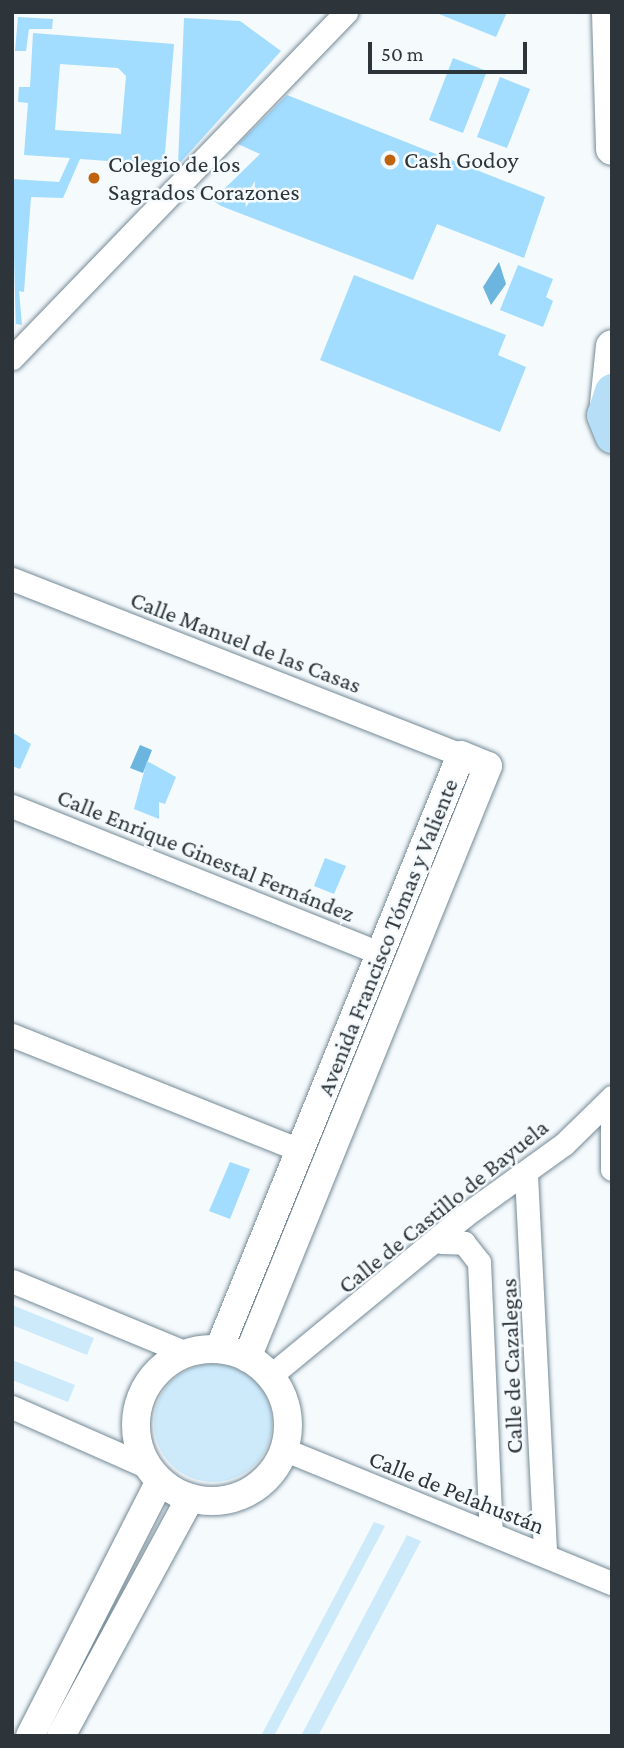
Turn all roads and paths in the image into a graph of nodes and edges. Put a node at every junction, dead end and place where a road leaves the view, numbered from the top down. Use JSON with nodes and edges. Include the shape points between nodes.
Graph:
{"nodes":[{"id":1,"x":346,"y":12,"type":"edge"},
{"id":2,"x":608,"y":12,"type":"edge"},
{"id":3,"x":612,"y":149,"type":"edge"},
{"id":4,"x":612,"y":346,"type":"edge"},
{"id":5,"x":12,"y":358,"type":"edge"},
{"id":6,"x":610,"y":422,"type":"edge"},
{"id":7,"x":12,"y":579,"type":"edge"},
{"id":8,"x":461,"y":755,"type":"junction"},
{"id":9,"x":12,"y":806,"type":"edge"},
{"id":10,"x":380,"y":953,"type":"junction"},
{"id":11,"x":12,"y":1035,"type":"edge"},
{"id":12,"x":612,"y":1097,"type":"edge"},
{"id":13,"x":612,"y":1122,"type":"edge"},
{"id":14,"x":300,"y":1150,"type":"junction"},
{"id":15,"x":612,"y":1170,"type":"edge"},
{"id":16,"x":526,"y":1175,"type":"junction"},
{"id":17,"x":441,"y":1241,"type":"junction"},
{"id":18,"x":12,"y":1281,"type":"edge"},
{"id":19,"x":219,"y":1349,"type":"junction"},
{"id":20,"x":187,"y":1353,"type":"junction"},
{"id":21,"x":247,"y":1358,"type":"junction"},
{"id":22,"x":270,"y":1376,"type":"junction"},
{"id":23,"x":12,"y":1407,"type":"edge"},
{"id":24,"x":283,"y":1449,"type":"junction"},
{"id":25,"x":154,"y":1474,"type":"junction"},
{"id":26,"x":190,"y":1498,"type":"junction"},
{"id":27,"x":491,"y":1534,"type":"junction"},
{"id":28,"x":545,"y":1556,"type":"junction"},
{"id":29,"x":612,"y":1583,"type":"edge"},
{"id":30,"x":30,"y":1736,"type":"edge"},
{"id":31,"x":61,"y":1736,"type":"edge"}],
"edges":[{"from":1,"to":5,"type":"street"},
{"from":2,"to":3,"type":"main road"},
{"from":4,"to":6,"type":"main road"},
{"from":7,"to":8,"type":"street","name":"Calle Manuel de las Casas"},
{"from":8,"to":10,"type":"street","name":"Avenida Francisco Tómas y Valiente"},
{"from":8,"to":21,"type":"street","name":"Avenida Francisco Tómas y Valiente","via":[[488,766]]},
{"from":9,"to":10,"type":"street","name":"Calle Enrique Ginestal Fernández"},
{"from":10,"to":14,"type":"street","name":"Avenida Francisco Tómas y Valiente"},
{"from":11,"to":14,"type":"street"},
{"from":12,"to":16,"type":"street","name":"Calle de Castillo de Bayuela"},
{"from":13,"to":15,"type":"street"},
{"from":14,"to":19,"type":"street","name":"Avenida Francisco Tómas y Valiente"},
{"from":16,"to":17,"type":"street","name":"Calle de Castillo de Bayuela","via":[[464,1216]]},
{"from":16,"to":28,"type":"street","name":"Calle de Cazalegas"},
{"from":17,"to":22,"type":"street","name":"Calle de Castillo de Bayuela"},
{"from":17,"to":27,"type":"street","name":"Calle de Cazalegas","via":[[464,1243],[479,1262]]},
{"from":18,"to":20,"type":"street"},
{"from":19,"to":20,"type":"street"},
{"from":19,"to":21,"type":"street"},
{"from":20,"to":25,"type":"street","via":[[163,1367],[140,1401],[138,1442]]},
{"from":21,"to":22,"type":"street"},
{"from":22,"to":24,"type":"street","via":[[286,1411]]},
{"from":23,"to":25,"type":"street"},
{"from":24,"to":26,"type":"street","via":[[273,1470],[246,1492],[224,1500]]},
{"from":24,"to":27,"type":"street","name":"Calle de Pelahustán"},
{"from":25,"to":26,"type":"street"},
{"from":25,"to":30,"type":"street"},
{"from":26,"to":31,"type":"street"},
{"from":27,"to":28,"type":"street","name":"Calle de Pelahustán"},
{"from":28,"to":29,"type":"street","name":"Calle de Pelahustán"}]}
